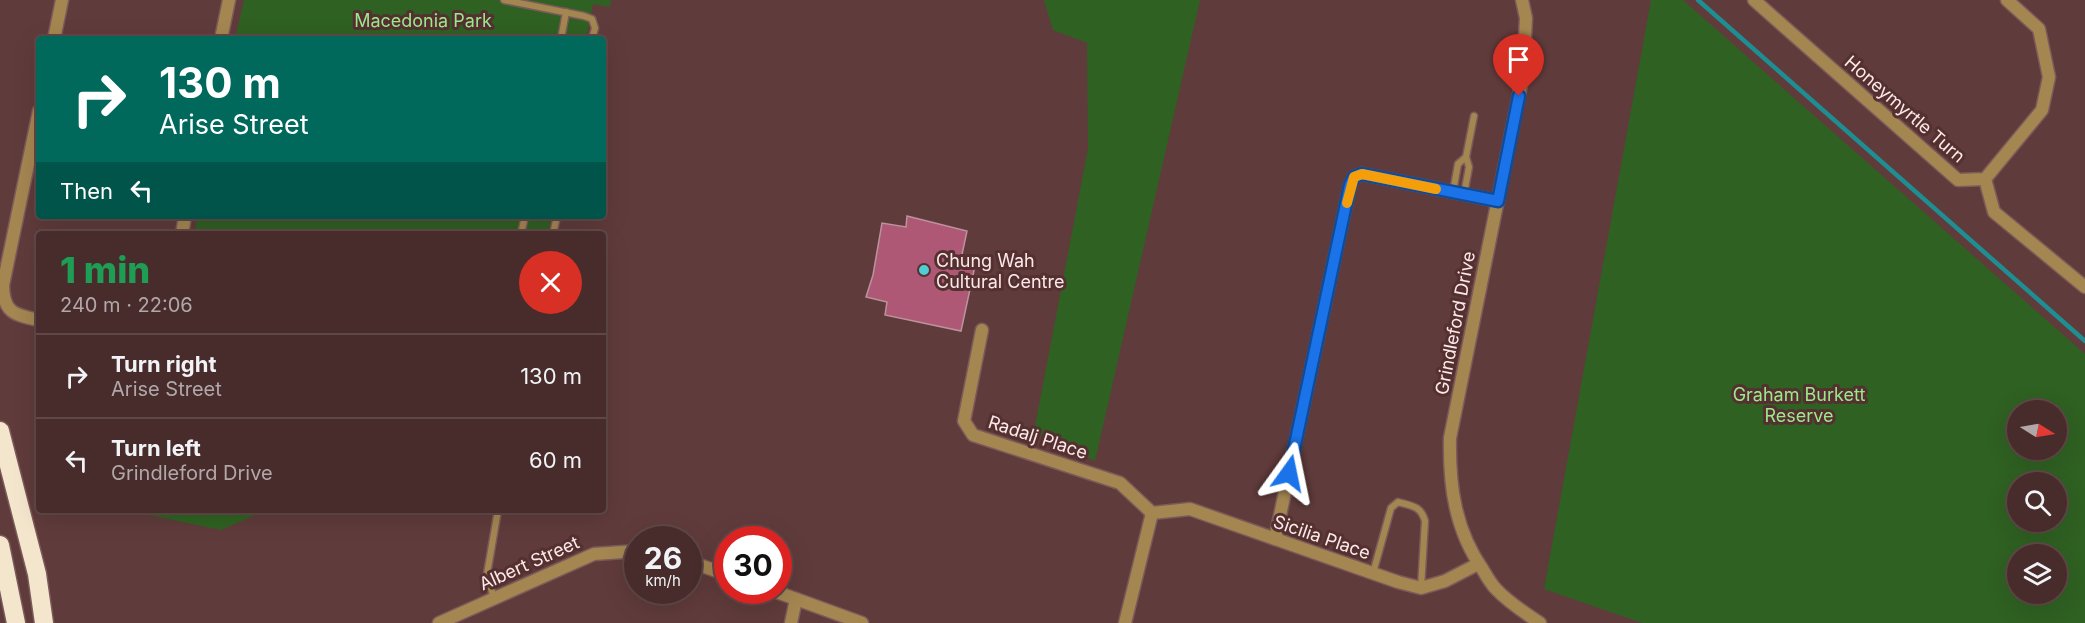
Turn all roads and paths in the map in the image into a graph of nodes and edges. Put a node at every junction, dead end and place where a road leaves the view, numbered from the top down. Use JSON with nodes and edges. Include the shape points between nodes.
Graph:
{"nodes":[{"id":1,"x":62,"y":0,"type":"edge"},
{"id":2,"x":229,"y":0,"type":"edge"},
{"id":3,"x":504,"y":0,"type":"edge"},
{"id":4,"x":1522,"y":0,"type":"edge"},
{"id":5,"x":1754,"y":0,"type":"edge"},
{"id":6,"x":2007,"y":0,"type":"edge"},
{"id":7,"x":566,"y":12,"type":"junction"},
{"id":8,"x":55,"y":36,"type":"edge"},
{"id":9,"x":222,"y":36,"type":"edge"},
{"id":10,"x":562,"y":36,"type":"edge"},
{"id":11,"x":593,"y":36,"type":"edge"},
{"id":12,"x":1474,"y":116,"type":"dead end"},
{"id":13,"x":36,"y":126,"type":"edge"},
{"id":14,"x":1466,"y":157,"type":"junction"},
{"id":15,"x":1985,"y":179,"type":"junction"},
{"id":16,"x":1458,"y":193,"type":"junction"},
{"id":17,"x":1498,"y":201,"type":"junction"},
{"id":18,"x":2085,"y":287,"type":"edge"},
{"id":19,"x":36,"y":319,"type":"edge"},
{"id":20,"x":982,"y":330,"type":"dead end"},
{"id":21,"x":0,"y":431,"type":"edge"},
{"id":22,"x":497,"y":513,"type":"edge"},
{"id":23,"x":1152,"y":513,"type":"junction"},
{"id":24,"x":1275,"y":539,"type":"junction"},
{"id":25,"x":0,"y":545,"type":"edge"},
{"id":26,"x":624,"y":552,"type":"edge"},
{"id":27,"x":1478,"y":564,"type":"junction"},
{"id":28,"x":1373,"y":573,"type":"junction"},
{"id":29,"x":1421,"y":588,"type":"junction"},
{"id":30,"x":792,"y":598,"type":"edge"},
{"id":31,"x":494,"y":599,"type":"junction"},
{"id":32,"x":796,"y":599,"type":"junction"},
{"id":33,"x":16,"y":623,"type":"edge"},
{"id":34,"x":44,"y":623,"type":"edge"},
{"id":35,"x":440,"y":623,"type":"edge"},
{"id":36,"x":791,"y":623,"type":"edge"},
{"id":37,"x":862,"y":623,"type":"edge"},
{"id":38,"x":1125,"y":623,"type":"edge"},
{"id":39,"x":1540,"y":623,"type":"edge"}],
"edges":[{"from":1,"to":8,"type":"street"},
{"from":2,"to":9,"type":"street"},
{"from":3,"to":7,"type":"lane"},
{"from":4,"to":17,"type":"street","name":"Grindleford Drive","via":[[1526,18],[1523,75]]},
{"from":5,"to":15,"type":"street","name":"Honeymyrtle Turn","via":[[1958,180]]},
{"from":6,"to":15,"type":"street","via":[[2039,29],[2049,77],[2042,110]]},
{"from":7,"to":10,"type":"lane"},
{"from":7,"to":11,"type":"lane","via":[[592,19]]},
{"from":12,"to":14,"type":"lane"},
{"from":13,"to":19,"type":"street","via":[[3,285],[6,306],[15,315]]},
{"from":14,"to":16,"type":"lane","via":[[1469,166]]},
{"from":14,"to":16,"type":"lane","via":[[1458,164]]},
{"from":15,"to":18,"type":"street","via":[[1994,212]]},
{"from":16,"to":17,"type":"street"},
{"from":16,"to":24,"type":"street","via":[[1362,174],[1354,177]]},
{"from":17,"to":27,"type":"street","name":"Grindleford Drive","via":[[1450,438],[1454,503],[1463,535]]},
{"from":20,"to":23,"type":"street","name":"Radalj Place","via":[[964,421],[973,435],[1120,483]]},
{"from":21,"to":34,"type":"highway","via":[[37,574]]},
{"from":22,"to":31,"type":"lane","via":[[487,574]]},
{"from":23,"to":24,"type":"street","name":"Sicilia Place","via":[[1190,509]]},
{"from":23,"to":38,"type":"street"},
{"from":24,"to":28,"type":"street","name":"Sicilia Place"},
{"from":25,"to":33,"type":"highway"},
{"from":26,"to":31,"type":"street","name":"Albert Street","via":[[594,554]]},
{"from":27,"to":29,"type":"street"},
{"from":27,"to":39,"type":"street","name":"Grindleford Drive","via":[[1496,589]]},
{"from":28,"to":29,"type":"street","name":"Sicilia Place"},
{"from":28,"to":29,"type":"lane","via":[[1391,508],[1398,502],[1419,508],[1425,521]]},
{"from":30,"to":32,"type":"street"},
{"from":31,"to":35,"type":"street","name":"Albert Street"},
{"from":32,"to":36,"type":"street"},
{"from":32,"to":37,"type":"street"}]}
